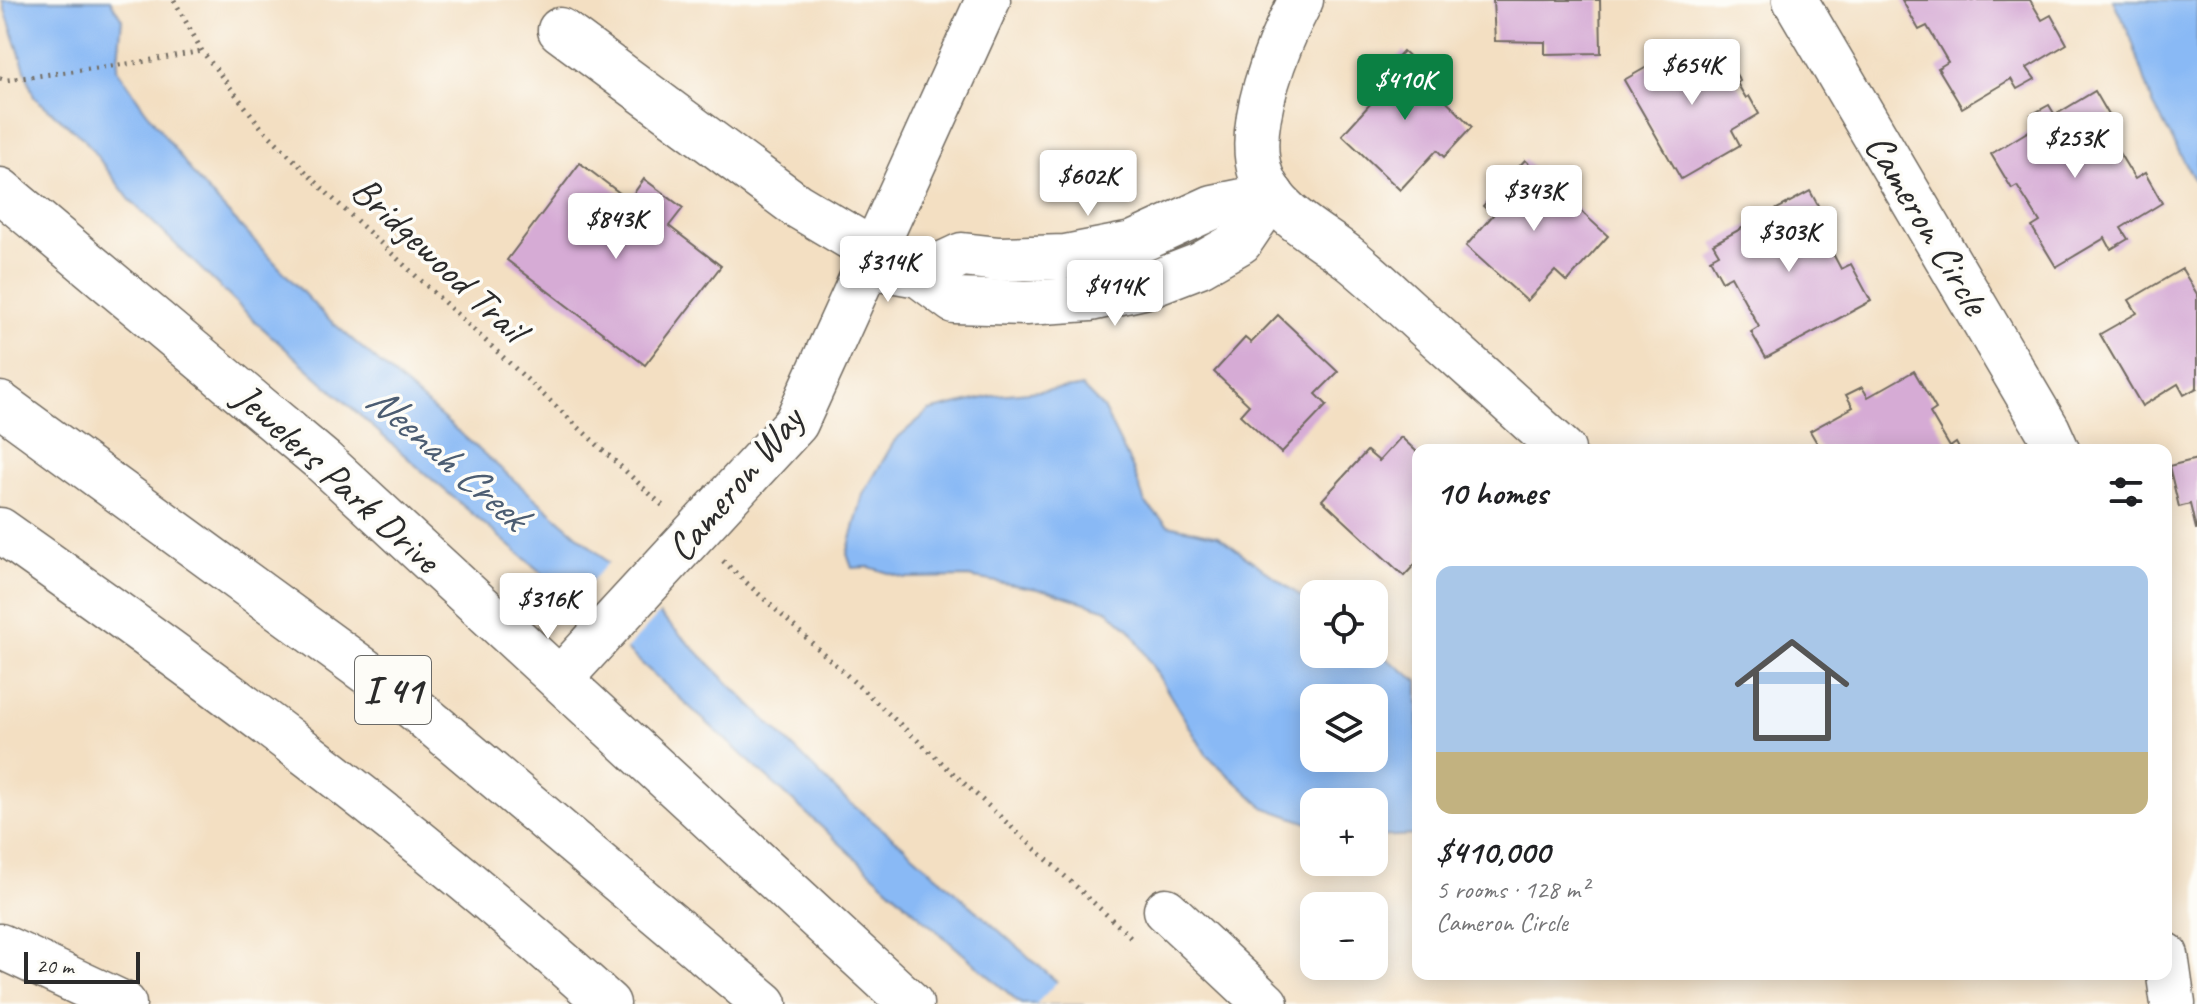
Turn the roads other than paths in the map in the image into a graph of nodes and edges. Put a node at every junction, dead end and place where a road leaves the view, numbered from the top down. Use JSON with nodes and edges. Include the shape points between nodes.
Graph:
{"nodes":[{"id":1,"x":988,"y":0,"type":"edge"},
{"id":2,"x":1301,"y":0,"type":"edge"},
{"id":3,"x":1795,"y":0,"type":"edge"},
{"id":4,"x":560,"y":30,"type":"dead end"},
{"id":5,"x":0,"y":190,"type":"edge"},
{"id":6,"x":1272,"y":195,"type":"junction"},
{"id":7,"x":872,"y":259,"type":"junction"},
{"id":8,"x":0,"y":404,"type":"edge"},
{"id":9,"x":1556,"y":444,"type":"edge"},
{"id":10,"x":2054,"y":444,"type":"edge"},
{"id":11,"x":0,"y":530,"type":"edge"},
{"id":12,"x":574,"y":663,"type":"junction"},
{"id":13,"x":1166,"y":910,"type":"dead end"},
{"id":14,"x":0,"y":946,"type":"edge"},
{"id":15,"x":2170,"y":980,"type":"edge"},
{"id":16,"x":124,"y":1004,"type":"edge"},
{"id":17,"x":608,"y":1004,"type":"edge"},
{"id":18,"x":765,"y":1004,"type":"edge"},
{"id":19,"x":911,"y":1004,"type":"edge"},
{"id":20,"x":1266,"y":1004,"type":"edge"},
{"id":21,"x":2173,"y":1004,"type":"edge"}],
"edges":[{"from":1,"to":7,"type":"main road","name":"Cameron Way"},
{"from":2,"to":6,"type":"main road","via":[[1272,68],[1259,116],[1257,158]]},
{"from":3,"to":10,"type":"main road","name":"Cameron Circle"},
{"from":4,"to":7,"type":"main road"},
{"from":5,"to":12,"type":"main road","name":"Jewelers Park Drive"},
{"from":6,"to":7,"type":"main road","via":[[1240,242],[1200,265],[1143,287],[1090,299],[954,301],[919,275]]},
{"from":6,"to":9,"type":"main road"},
{"from":7,"to":12,"type":"main road","name":"Cameron Way","via":[[796,423]]},
{"from":8,"to":18,"type":"main road","number":"I 41","via":[[401,697]]},
{"from":11,"to":17,"type":"main road","number":"I 41","via":[[332,773]]},
{"from":12,"to":19,"type":"main road","name":"Jewelers Park Drive"},
{"from":13,"to":20,"type":"main road"},
{"from":14,"to":16,"type":"main road"},
{"from":15,"to":21,"type":"main road"}]}
